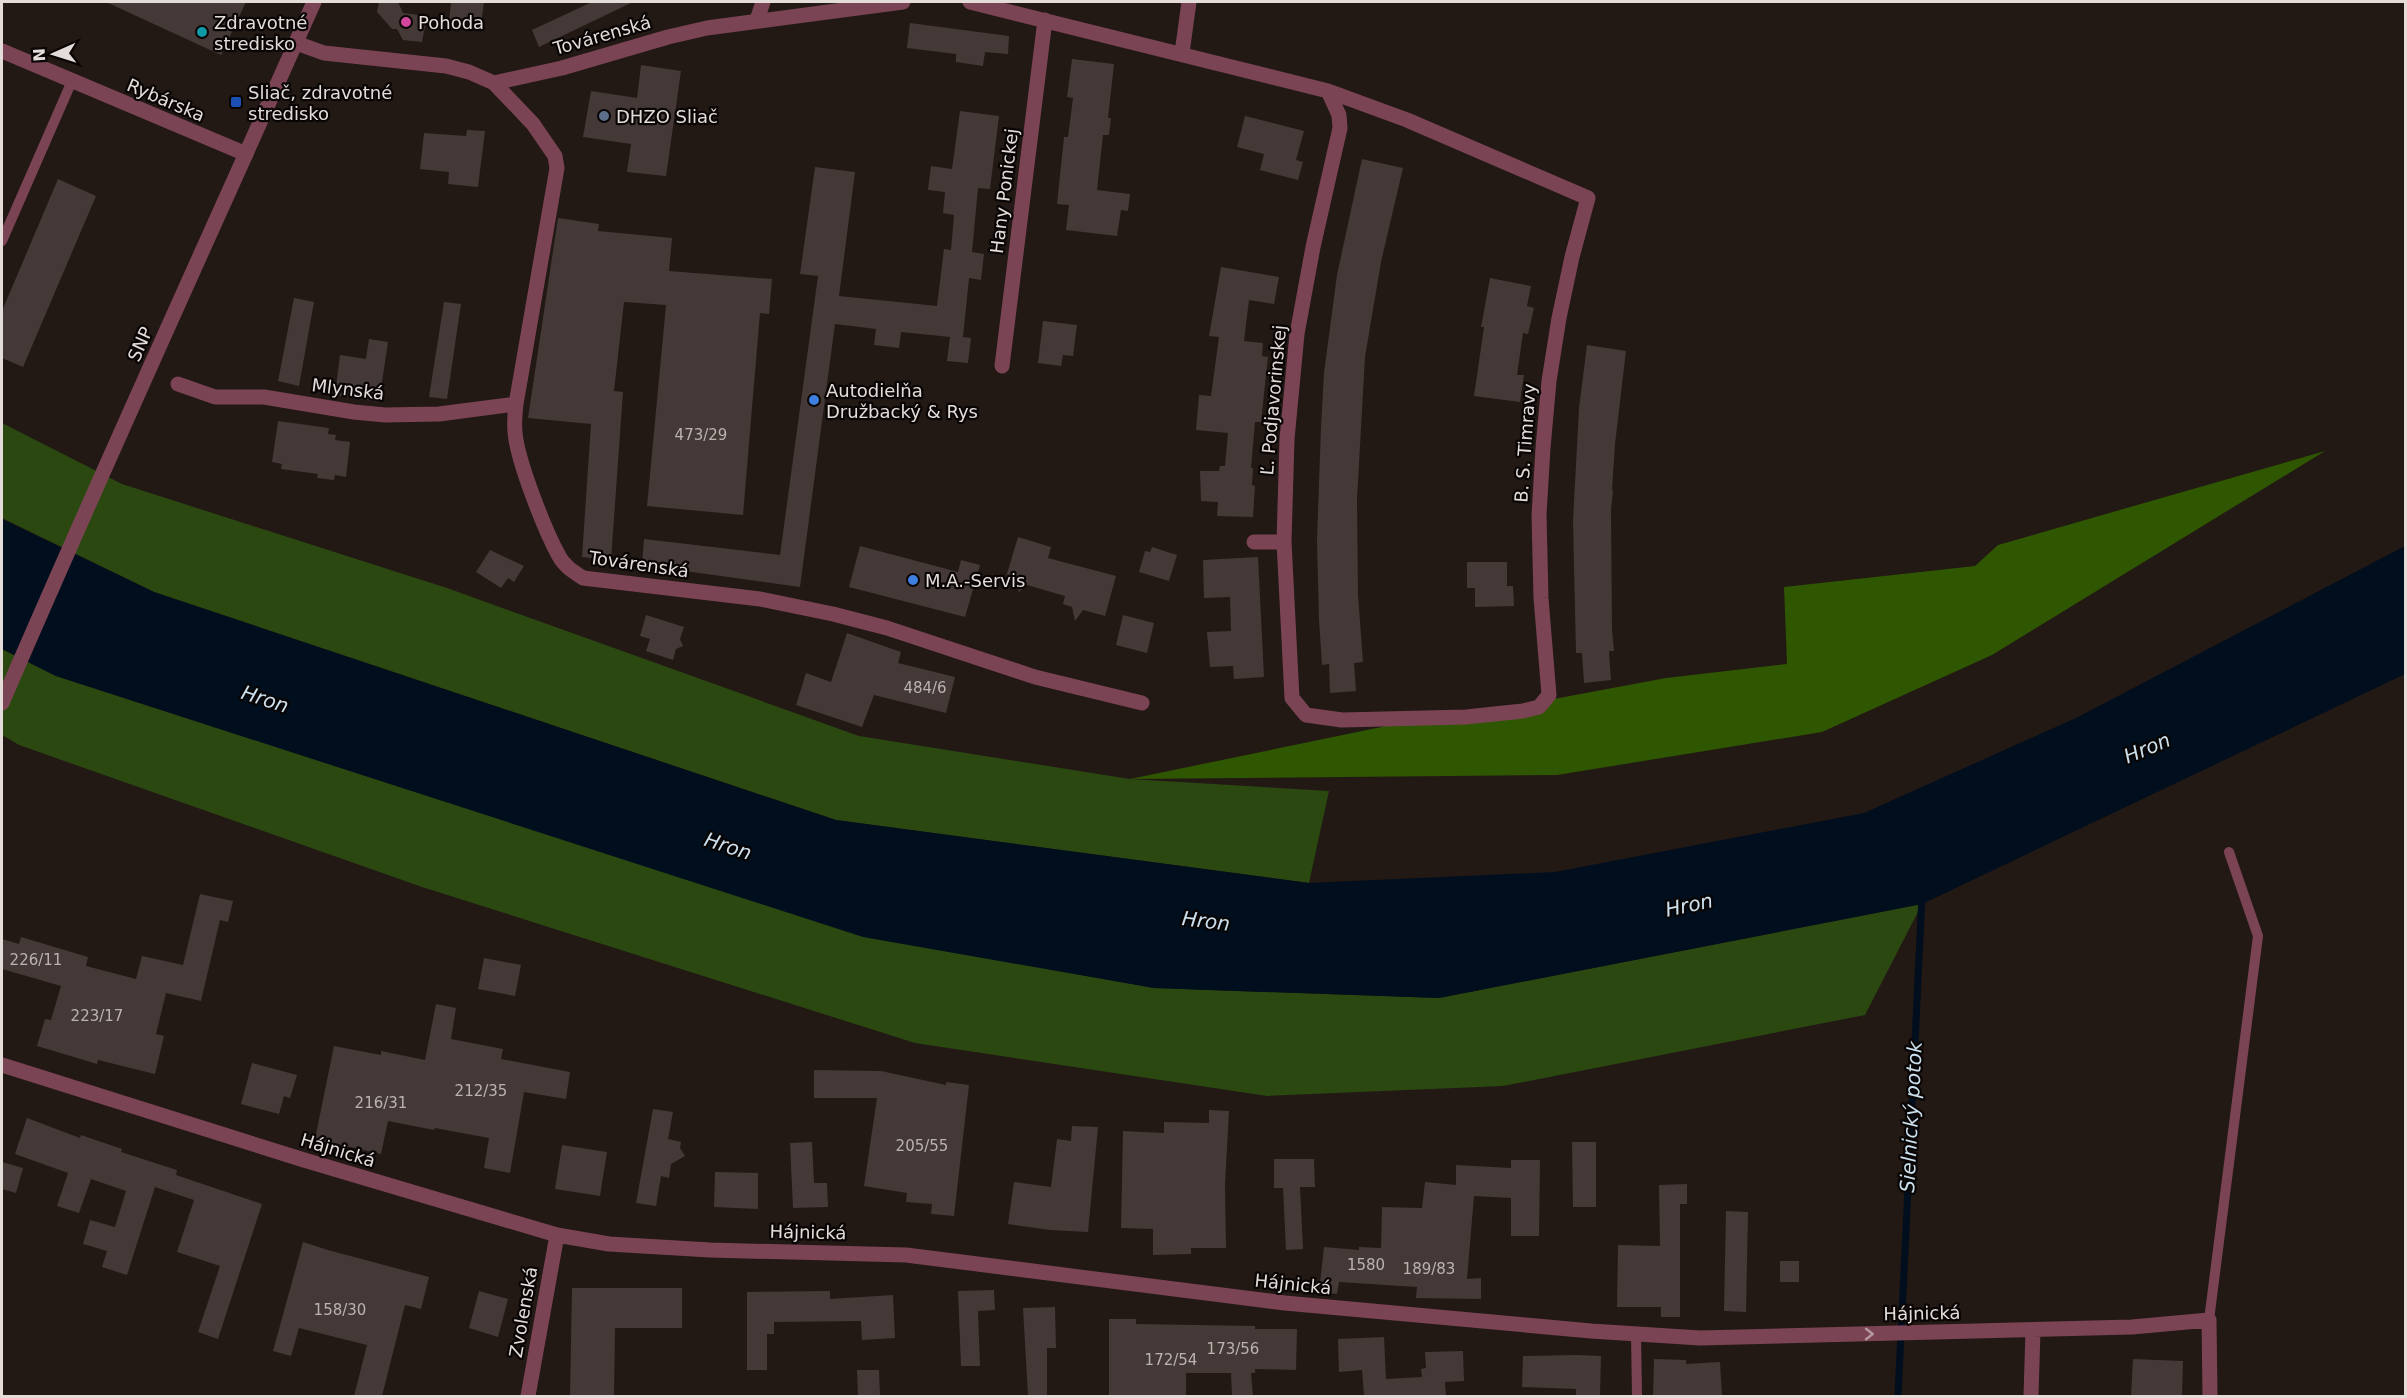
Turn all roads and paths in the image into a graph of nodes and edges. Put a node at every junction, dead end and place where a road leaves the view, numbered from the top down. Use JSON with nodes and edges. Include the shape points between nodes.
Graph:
{"nodes":[{"id":1,"x":314,"y":2,"type":"edge"},
{"id":2,"x":763,"y":2,"type":"edge"},
{"id":3,"x":903,"y":2,"type":"edge"},
{"id":4,"x":970,"y":2,"type":"edge"},
{"id":5,"x":1189,"y":2,"type":"edge"},
{"id":6,"x":757,"y":20,"type":"junction"},
{"id":7,"x":1045,"y":20,"type":"junction"},
{"id":8,"x":296,"y":43,"type":"junction"},
{"id":9,"x":2,"y":51,"type":"edge"},
{"id":10,"x":1182,"y":53,"type":"junction"},
{"id":11,"x":72,"y":81,"type":"junction"},
{"id":12,"x":494,"y":83,"type":"junction"},
{"id":13,"x":1329,"y":91,"type":"junction"},
{"id":14,"x":246,"y":154,"type":"junction"},
{"id":15,"x":2,"y":241,"type":"edge"},
{"id":16,"x":1002,"y":366,"type":"dead end"},
{"id":17,"x":178,"y":384,"type":"dead end"},
{"id":18,"x":516,"y":404,"type":"junction"},
{"id":19,"x":1254,"y":542,"type":"dead end"},
{"id":20,"x":1284,"y":542,"type":"junction"},
{"id":21,"x":2,"y":703,"type":"edge"},
{"id":22,"x":1142,"y":703,"type":"dead end"},
{"id":23,"x":1306,"y":715,"type":"joint"},
{"id":24,"x":2229,"y":852,"type":"dead end"},
{"id":25,"x":2,"y":1065,"type":"edge"},
{"id":26,"x":557,"y":1235,"type":"junction"},
{"id":27,"x":2210,"y":1320,"type":"junction"},
{"id":28,"x":2033,"y":1330,"type":"junction"},
{"id":29,"x":1636,"y":1335,"type":"junction"},
{"id":30,"x":528,"y":1396,"type":"edge"},
{"id":31,"x":1637,"y":1396,"type":"edge"},
{"id":32,"x":2031,"y":1396,"type":"edge"},
{"id":33,"x":2210,"y":1396,"type":"edge"}],
"edges":[{"from":1,"to":8,"type":"street","name":"SNP"},
{"from":2,"to":6,"type":"street"},
{"from":3,"to":6,"type":"street","name":"Továrenská"},
{"from":4,"to":7,"type":"street"},
{"from":5,"to":10,"type":"street"},
{"from":6,"to":12,"type":"street","name":"Továrenská","via":[[669,37]]},
{"from":7,"to":10,"type":"street"},
{"from":7,"to":16,"type":"street","name":"Hany Ponickej"},
{"from":8,"to":12,"type":"street","name":"Továrenská","via":[[324,53],[446,66]]},
{"from":8,"to":14,"type":"street","name":"SNP"},
{"from":9,"to":11,"type":"street","name":"Rybárska"},
{"from":10,"to":13,"type":"street"},
{"from":11,"to":14,"type":"street","name":"Rybárska"},
{"from":11,"to":15,"type":"lane"},
{"from":12,"to":18,"type":"street","name":"Továrenská","via":[[533,124],[555,156],[557,168]]},
{"from":13,"to":20,"type":"street","name":"Ľ. Podjavorinskej","via":[[1340,128],[1312,247],[1297,334],[1287,439]]},
{"from":13,"to":23,"type":"street","name":"B. S. Timravy","via":[[1588,198],[1559,318],[1543,448],[1539,516],[1541,597],[1550,695],[1539,707],[1466,717],[1342,720]]},
{"from":14,"to":21,"type":"street","name":"SNP","via":[[96,484]]},
{"from":17,"to":18,"type":"street","name":"Mlynská","via":[[215,397],[264,397],[385,414],[439,414]]},
{"from":18,"to":22,"type":"street","name":"Továrenská","via":[[514,433],[539,510],[560,557],[583,578],[760,599],[833,614],[1035,677]]},
{"from":19,"to":20,"type":"street"},
{"from":20,"to":23,"type":"street","name":"Ľ. Podjavorinskej","via":[[1292,698]]},
{"from":24,"to":27,"type":"lane","via":[[2258,936]]},
{"from":25,"to":26,"type":"street","name":"Hájnická"},
{"from":26,"to":29,"type":"street","name":"Hájnická","via":[[651,1248],[916,1256],[1285,1303]]},
{"from":26,"to":30,"type":"street","name":"Zvolenská"},
{"from":27,"to":28,"type":"street","name":"Hájnická"},
{"from":27,"to":33,"type":"street"},
{"from":29,"to":28,"type":"street","name":"Hájnická","one_way":true,"via":[[1700,1338]]},
{"from":28,"to":32,"type":"street"},
{"from":29,"to":31,"type":"lane"}]}
